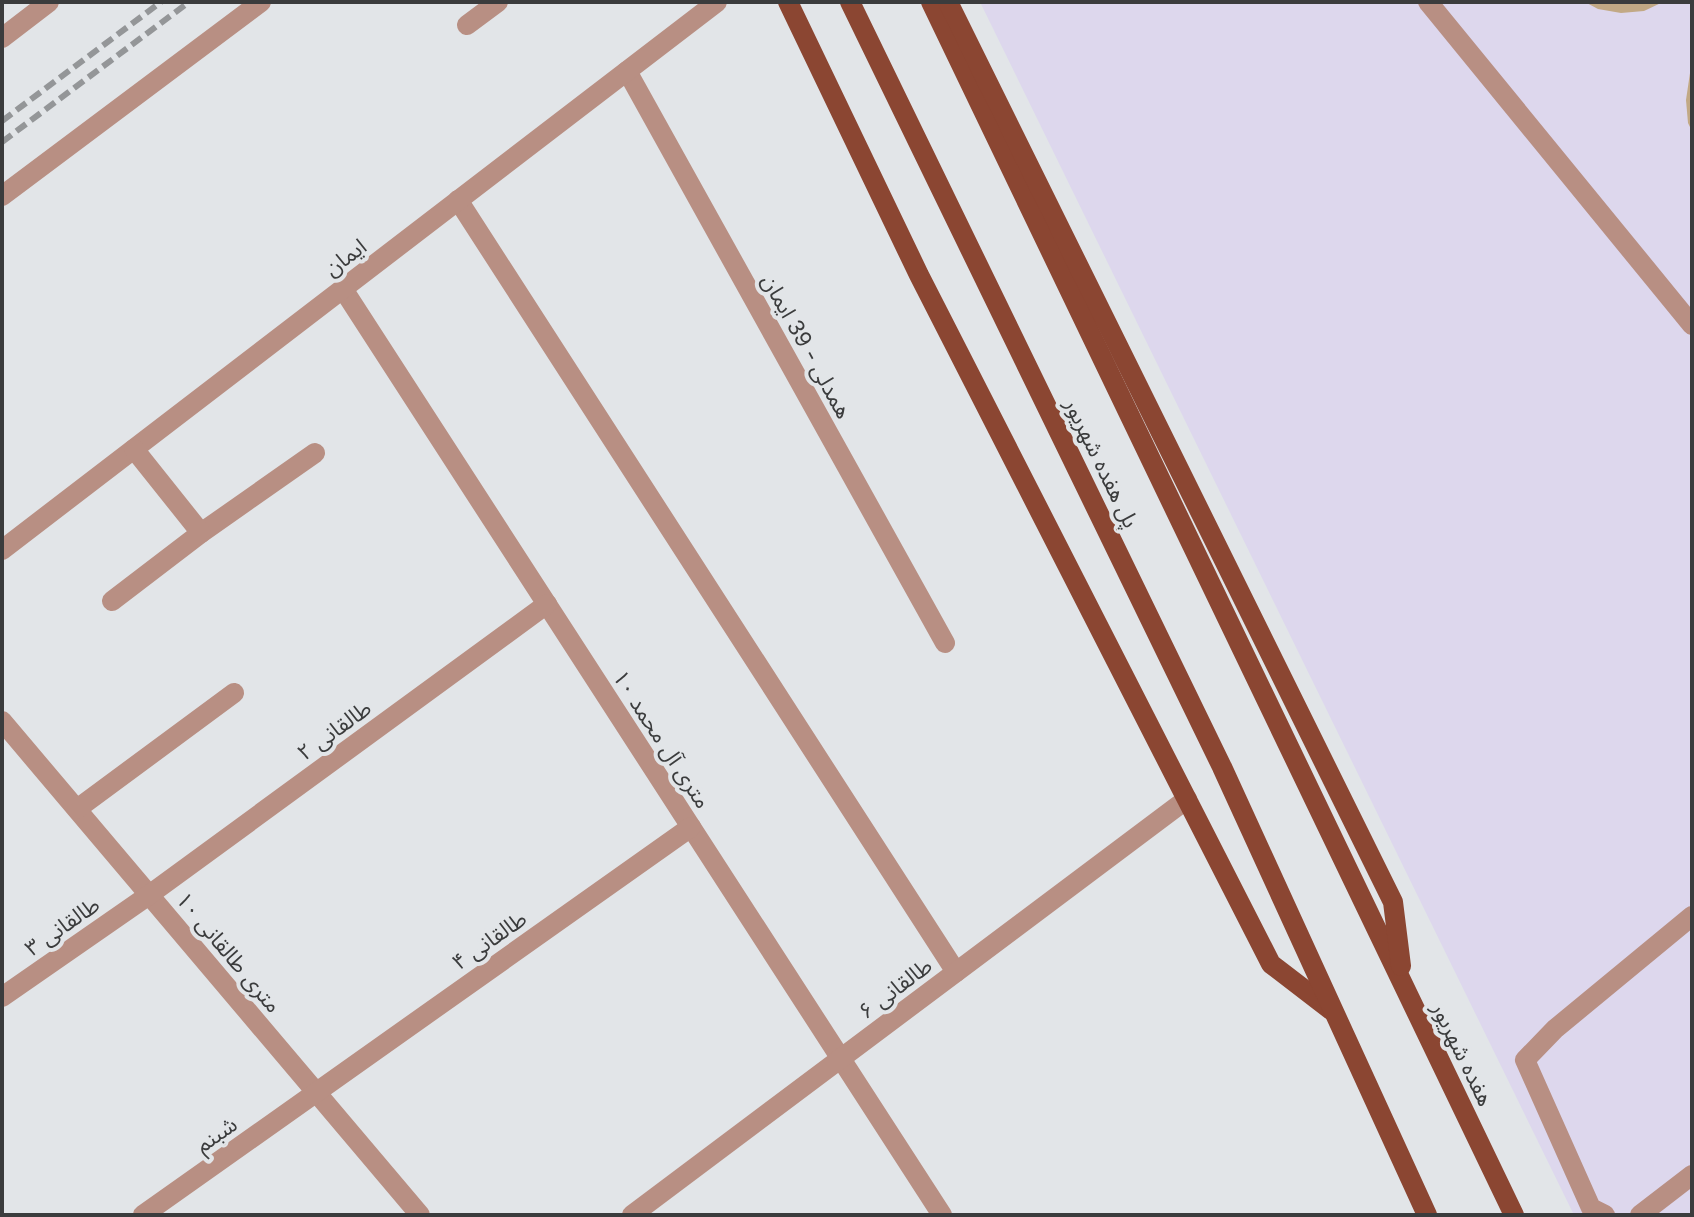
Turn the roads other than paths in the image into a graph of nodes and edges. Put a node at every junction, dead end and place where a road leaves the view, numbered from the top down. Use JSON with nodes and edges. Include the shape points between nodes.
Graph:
{"nodes":[{"id":1,"x":261,"y":2,"type":"edge"},
{"id":2,"x":498,"y":2,"type":"edge"},
{"id":3,"x":717,"y":2,"type":"edge"},
{"id":4,"x":788,"y":2,"type":"edge"},
{"id":5,"x":850,"y":2,"type":"edge"},
{"id":6,"x":931,"y":2,"type":"edge"},
{"id":7,"x":948,"y":2,"type":"edge"},
{"id":8,"x":1428,"y":2,"type":"edge"},
{"id":9,"x":42,"y":4,"type":"edge"},
{"id":10,"x":467,"y":25,"type":"dead end"},
{"id":11,"x":2,"y":38,"type":"edge"},
{"id":12,"x":627,"y":71,"type":"junction"},
{"id":13,"x":2,"y":196,"type":"edge"},
{"id":14,"x":458,"y":200,"type":"junction"},
{"id":15,"x":343,"y":289,"type":"junction"},
{"id":16,"x":1692,"y":325,"type":"edge"},
{"id":17,"x":134,"y":449,"type":"junction"},
{"id":18,"x":315,"y":453,"type":"dead end"},
{"id":19,"x":201,"y":533,"type":"junction"},
{"id":20,"x":2,"y":550,"type":"edge"},
{"id":21,"x":112,"y":601,"type":"dead end"},
{"id":22,"x":547,"y":604,"type":"junction"},
{"id":23,"x":945,"y":643,"type":"dead end"},
{"id":24,"x":234,"y":693,"type":"dead end"},
{"id":25,"x":2,"y":721,"type":"edge"},
{"id":26,"x":1187,"y":799,"type":"junction"},
{"id":27,"x":77,"y":809,"type":"junction"},
{"id":28,"x":691,"y":827,"type":"junction"},
{"id":29,"x":149,"y":895,"type":"junction"},
{"id":30,"x":1369,"y":914,"type":"joint"},
{"id":31,"x":1692,"y":916,"type":"edge"},
{"id":32,"x":956,"y":972,"type":"junction"},
{"id":33,"x":1404,"y":986,"type":"junction"},
{"id":34,"x":2,"y":997,"type":"edge"},
{"id":35,"x":1336,"y":1014,"type":"junction"},
{"id":36,"x":840,"y":1059,"type":"junction"},
{"id":37,"x":316,"y":1092,"type":"junction"},
{"id":38,"x":1692,"y":1175,"type":"edge"},
{"id":39,"x":143,"y":1215,"type":"edge"},
{"id":40,"x":420,"y":1215,"type":"edge"},
{"id":41,"x":632,"y":1215,"type":"edge"},
{"id":42,"x":942,"y":1215,"type":"edge"},
{"id":43,"x":1427,"y":1215,"type":"edge"},
{"id":44,"x":1514,"y":1215,"type":"edge"},
{"id":45,"x":1605,"y":1215,"type":"edge"},
{"id":46,"x":1640,"y":1215,"type":"edge"}],
"edges":[{"from":1,"to":13,"type":"street"},
{"from":2,"to":10,"type":"street"},
{"from":3,"to":12,"type":"street","name":"ایمان"},
{"from":4,"to":26,"type":"main road","via":[[919,275]]},
{"from":5,"to":35,"type":"main road","name":"پل هفده شهریور"},
{"from":6,"to":30,"type":"main road","name":"پل هفده شهریور"},
{"from":7,"to":33,"type":"main road","via":[[1393,902]]},
{"from":8,"to":16,"type":"street"},
{"from":9,"to":11,"type":"street"},
{"from":12,"to":14,"type":"street","name":"ایمان"},
{"from":12,"to":23,"type":"street","name":"همدلی - 39 ایمان"},
{"from":14,"to":15,"type":"street","name":"ایمان"},
{"from":14,"to":32,"type":"street"},
{"from":15,"to":17,"type":"street","name":"ایمان"},
{"from":15,"to":22,"type":"street","name":"۱۰ متری آل محمد"},
{"from":17,"to":19,"type":"street"},
{"from":17,"to":20,"type":"street","name":"ایمان"},
{"from":18,"to":19,"type":"street"},
{"from":19,"to":21,"type":"street"},
{"from":22,"to":28,"type":"street","name":"۱۰ متری آل محمد"},
{"from":22,"to":29,"type":"street","name":"طالقانی ۲"},
{"from":24,"to":27,"type":"street"},
{"from":25,"to":27,"type":"street","name":"۱۰ متری طالقانی"},
{"from":26,"to":32,"type":"street","name":"طالقانی ۶"},
{"from":26,"to":35,"type":"main road","via":[[1271,964]]},
{"from":27,"to":29,"type":"street","name":"۱۰ متری طالقانی"},
{"from":28,"to":36,"type":"street","name":"۱۰ متری آل محمد"},
{"from":28,"to":37,"type":"street","name":"طالقانی ۴"},
{"from":29,"to":34,"type":"street","name":"طالقانی ۳"},
{"from":29,"to":37,"type":"street","name":"۱۰ متری طالقانی"},
{"from":30,"to":33,"type":"main road","name":"هفده شهریور"},
{"from":31,"to":45,"type":"street","via":[[1525,1060],[1591,1208]]},
{"from":32,"to":36,"type":"street","name":"طالقانی ۶"},
{"from":33,"to":44,"type":"main road","name":"هفده شهریور"},
{"from":35,"to":43,"type":"main road"},
{"from":36,"to":41,"type":"street","name":"طالقانی ۶"},
{"from":36,"to":42,"type":"street","name":"۱۰ متری آل محمد"},
{"from":37,"to":39,"type":"street","name":"شبنم"},
{"from":37,"to":40,"type":"street","name":"۱۰ متری طالقانی"},
{"from":38,"to":46,"type":"street"}]}
